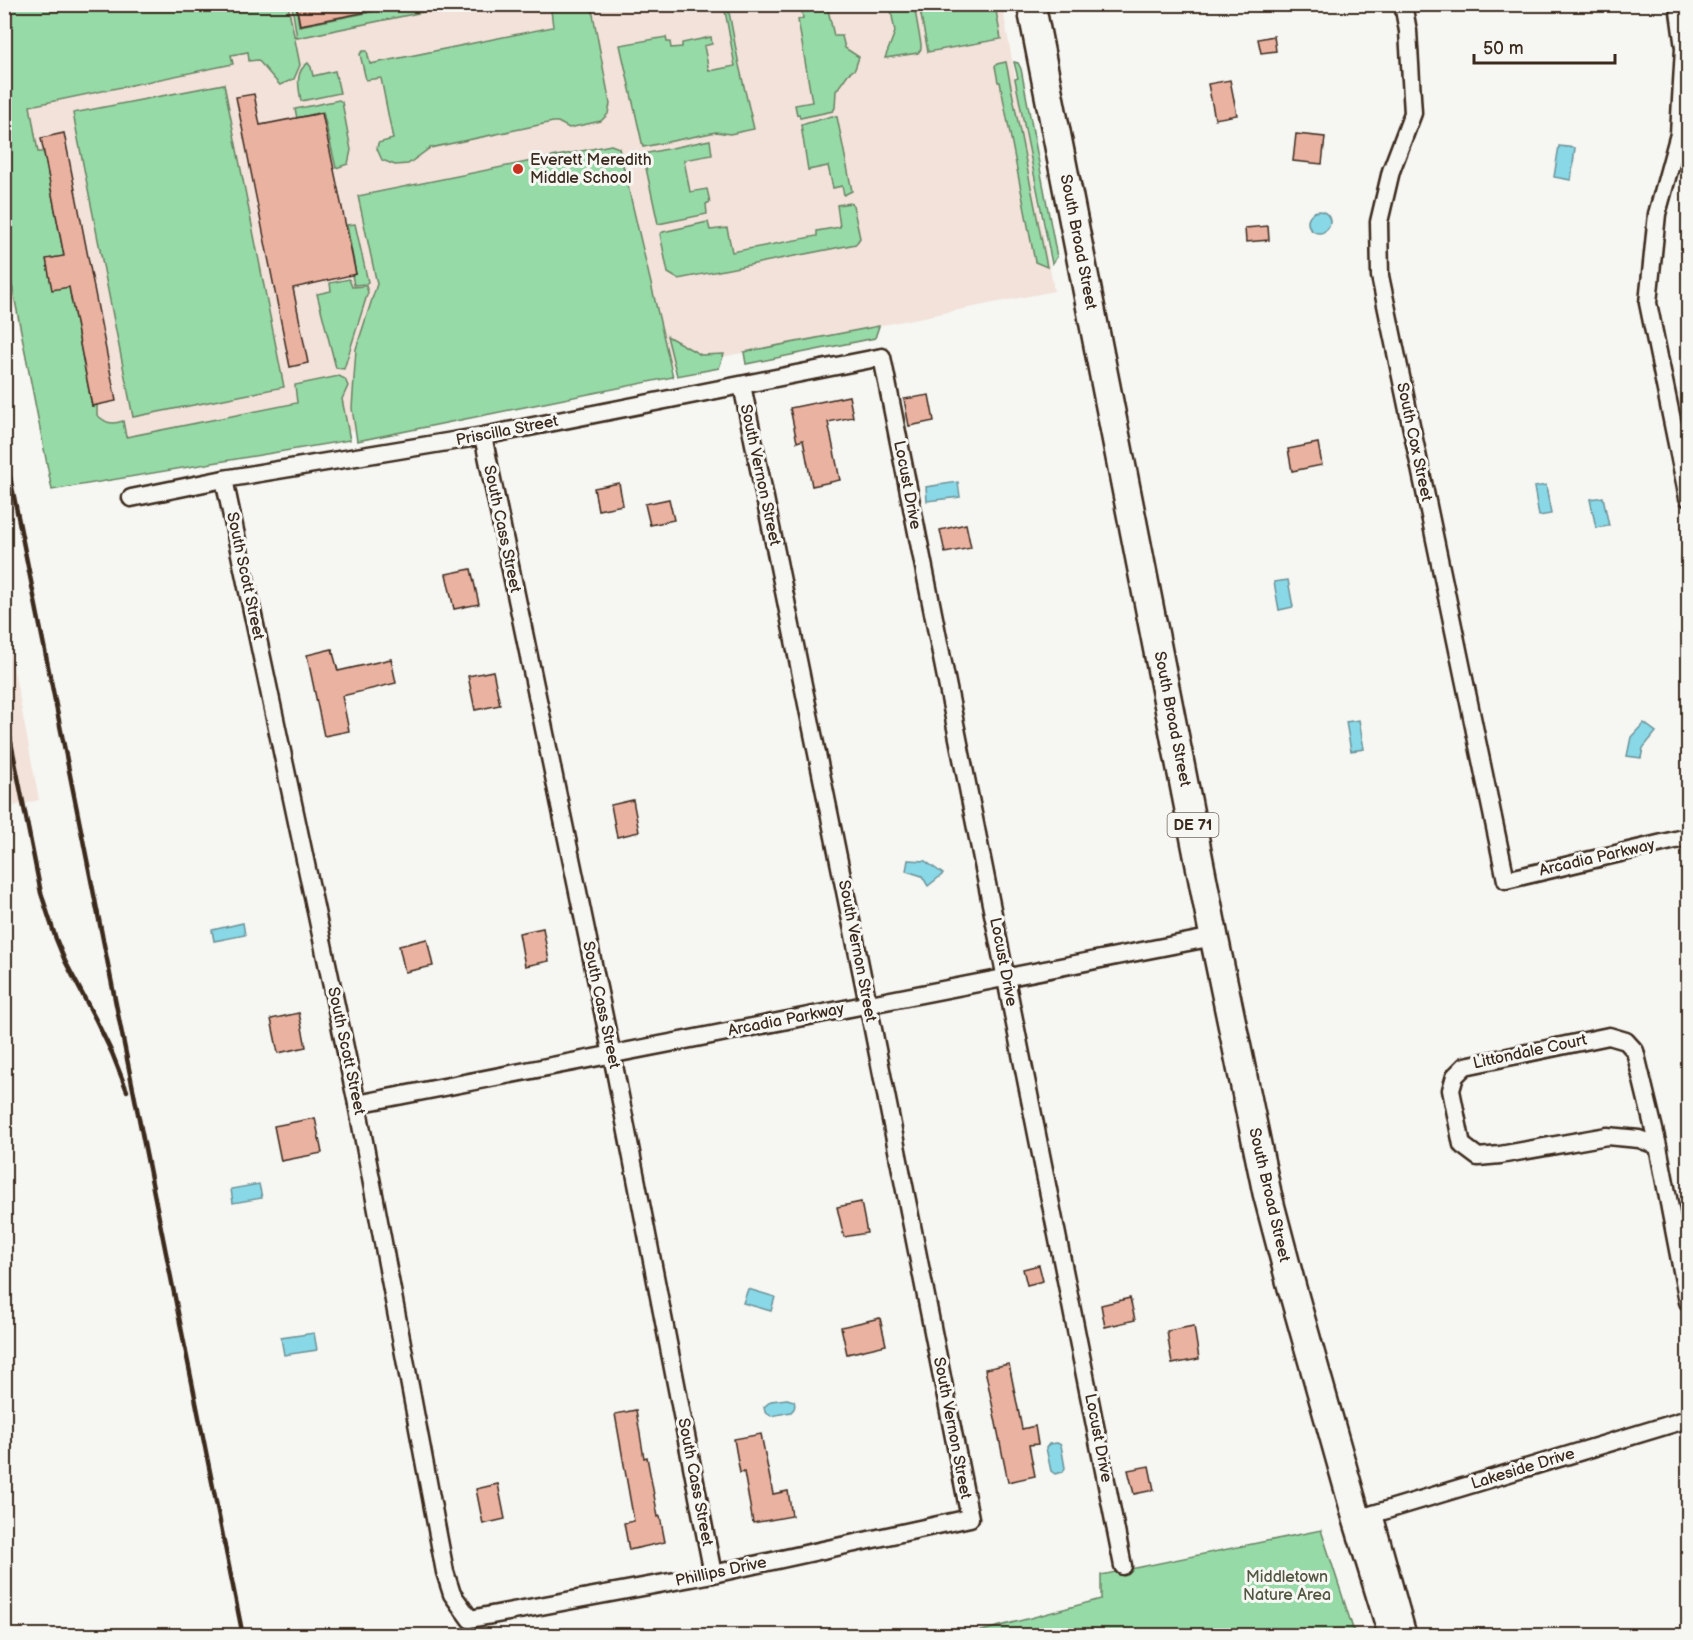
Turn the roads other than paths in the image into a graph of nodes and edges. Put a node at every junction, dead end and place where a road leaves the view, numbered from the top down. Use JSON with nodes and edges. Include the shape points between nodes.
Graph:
{"nodes":[{"id":1,"x":1031,"y":4,"type":"edge"},
{"id":2,"x":1403,"y":4,"type":"edge"},
{"id":3,"x":1678,"y":4,"type":"edge"},
{"id":4,"x":1684,"y":135,"type":"edge"},
{"id":5,"x":882,"y":357,"type":"joint"},
{"id":6,"x":742,"y":385,"type":"junction"},
{"id":7,"x":483,"y":436,"type":"junction"},
{"id":8,"x":224,"y":479,"type":"junction"},
{"id":9,"x":131,"y":498,"type":"dead end"},
{"id":10,"x":1689,"y":498,"type":"edge"},
{"id":11,"x":1689,"y":837,"type":"edge"},
{"id":12,"x":1506,"y":880,"type":"joint"},
{"id":13,"x":1214,"y":937,"type":"junction"},
{"id":14,"x":1006,"y":978,"type":"junction"},
{"id":15,"x":868,"y":1004,"type":"junction"},
{"id":16,"x":612,"y":1055,"type":"junction"},
{"id":17,"x":357,"y":1104,"type":"junction"},
{"id":18,"x":1658,"y":1146,"type":"junction"},
{"id":19,"x":1689,"y":1302,"type":"edge"},
{"id":20,"x":1689,"y":1419,"type":"edge"},
{"id":21,"x":1365,"y":1517,"type":"junction"},
{"id":22,"x":970,"y":1518,"type":"joint"},
{"id":23,"x":1123,"y":1566,"type":"dead end"},
{"id":24,"x":713,"y":1574,"type":"junction"},
{"id":25,"x":470,"y":1619,"type":"joint"},
{"id":26,"x":1393,"y":1635,"type":"edge"},
{"id":27,"x":1408,"y":1635,"type":"edge"}],
"edges":[{"from":1,"to":13,"type":"main road","name":"South Broad Street","number":"DE 71"},
{"from":2,"to":12,"type":"street","name":"South Cox Street","via":[[1413,113],[1391,171],[1379,222],[1380,276]]},
{"from":3,"to":4,"type":"street","via":[[1684,48]]},
{"from":4,"to":10,"type":"street","via":[[1657,214],[1648,303]]},
{"from":5,"to":6,"type":"street","name":"Priscilla Street"},
{"from":5,"to":14,"type":"street","name":"Locust Drive"},
{"from":6,"to":7,"type":"street","name":"Priscilla Street"},
{"from":6,"to":15,"type":"street","name":"South Vernon Street"},
{"from":7,"to":8,"type":"street","name":"Priscilla Street"},
{"from":7,"to":16,"type":"street","name":"South Cass Street"},
{"from":8,"to":9,"type":"street","name":"Priscilla Street"},
{"from":8,"to":17,"type":"street","name":"South Scott Street"},
{"from":11,"to":12,"type":"street","name":"Arcadia Parkway"},
{"from":13,"to":14,"type":"street","name":"Arcadia Parkway"},
{"from":13,"to":21,"type":"main road","name":"South Broad Street","number":"DE 71","via":[[1267,1193],[1292,1288]]},
{"from":14,"to":15,"type":"street","name":"Arcadia Parkway"},
{"from":14,"to":23,"type":"street","name":"Locust Drive"},
{"from":15,"to":16,"type":"street","name":"Arcadia Parkway"},
{"from":15,"to":22,"type":"street","name":"South Vernon Street"},
{"from":16,"to":17,"type":"street","name":"Arcadia Parkway"},
{"from":16,"to":24,"type":"street","name":"South Cass Street"},
{"from":17,"to":25,"type":"street","name":"South Scott Street","via":[[445,1572],[452,1594]]},
{"from":18,"to":18,"type":"street","name":"Littondale Court","via":[[1635,1051],[1618,1038],[1609,1036],[1465,1066],[1455,1076],[1451,1090],[1462,1145],[1478,1157],[1607,1136],[1639,1139]]},
{"from":18,"to":19,"type":"street","name":"Littondale Court"},
{"from":20,"to":21,"type":"street","name":"Lakeside Drive"},
{"from":21,"to":26,"type":"main road","name":"South Broad Street","number":"DE 71"},
{"from":21,"to":27,"type":"street"},
{"from":22,"to":24,"type":"street","name":"Phillips Drive"},
{"from":24,"to":25,"type":"street","name":"Phillips Drive"}]}
